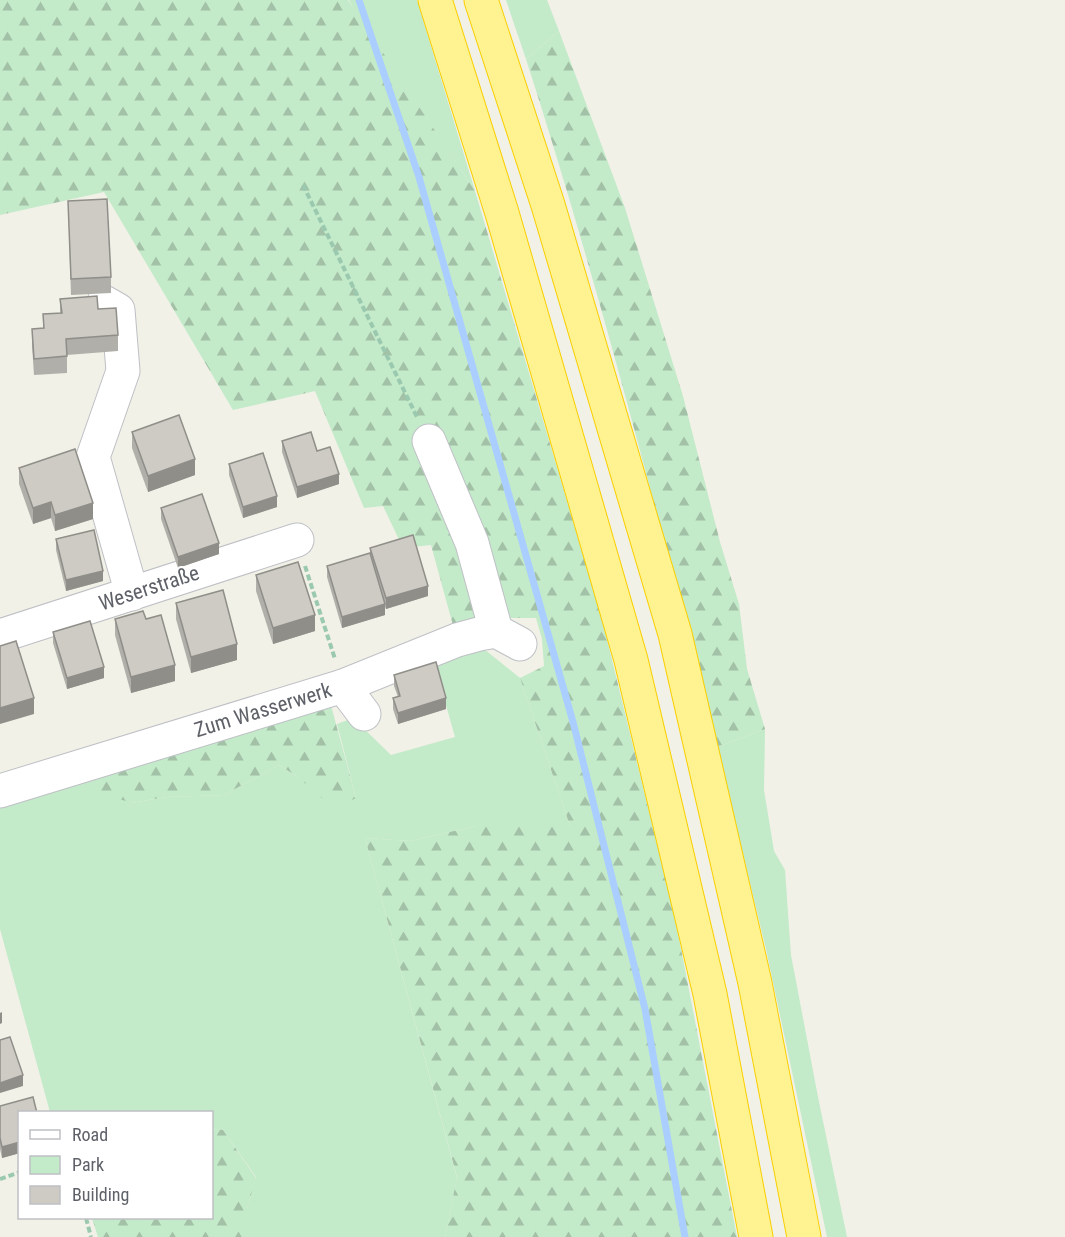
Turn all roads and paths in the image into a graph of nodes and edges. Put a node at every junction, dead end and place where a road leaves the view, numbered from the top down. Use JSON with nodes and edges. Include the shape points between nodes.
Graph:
{"nodes":[{"id":1,"x":435,"y":0,"type":"edge"},
{"id":2,"x":481,"y":0,"type":"edge"},
{"id":3,"x":303,"y":185,"type":"dead end"},
{"id":4,"x":104,"y":302,"type":"dead end"},
{"id":5,"x":429,"y":441,"type":"joint"},
{"id":6,"x":297,"y":540,"type":"joint"},
{"id":7,"x":132,"y":594,"type":"junction"},
{"id":8,"x":0,"y":636,"type":"edge"},
{"id":9,"x":343,"y":686,"type":"junction"},
{"id":10,"x":364,"y":714,"type":"dead end"},
{"id":11,"x":0,"y":791,"type":"edge"},
{"id":12,"x":18,"y":1173,"type":"edge"},
{"id":13,"x":0,"y":1179,"type":"edge"},
{"id":14,"x":86,"y":1219,"type":"edge"},
{"id":15,"x":92,"y":1237,"type":"edge"},
{"id":16,"x":756,"y":1237,"type":"edge"},
{"id":17,"x":804,"y":1237,"type":"edge"}],
"edges":[{"from":1,"to":16,"type":"highway","via":[[502,213],[631,660],[710,994]]},
{"from":2,"to":17,"type":"highway","via":[[548,205],[675,634],[755,983]]},
{"from":3,"to":5,"type":"path"},
{"from":4,"to":7,"type":"street","via":[[118,310],[123,371],[93,457]]},
{"from":5,"to":9,"type":"street","name":"Zum Wasserwerk","via":[[448,498],[472,543],[508,638],[457,640]]},
{"from":6,"to":7,"type":"street","name":"Weserstraße"},
{"from":6,"to":9,"type":"path"},
{"from":7,"to":8,"type":"street","name":"Weserstraße"},
{"from":9,"to":10,"type":"street"},
{"from":9,"to":11,"type":"street","name":"Zum Wasserwerk"},
{"from":12,"to":13,"type":"path"},
{"from":14,"to":15,"type":"path"}]}
